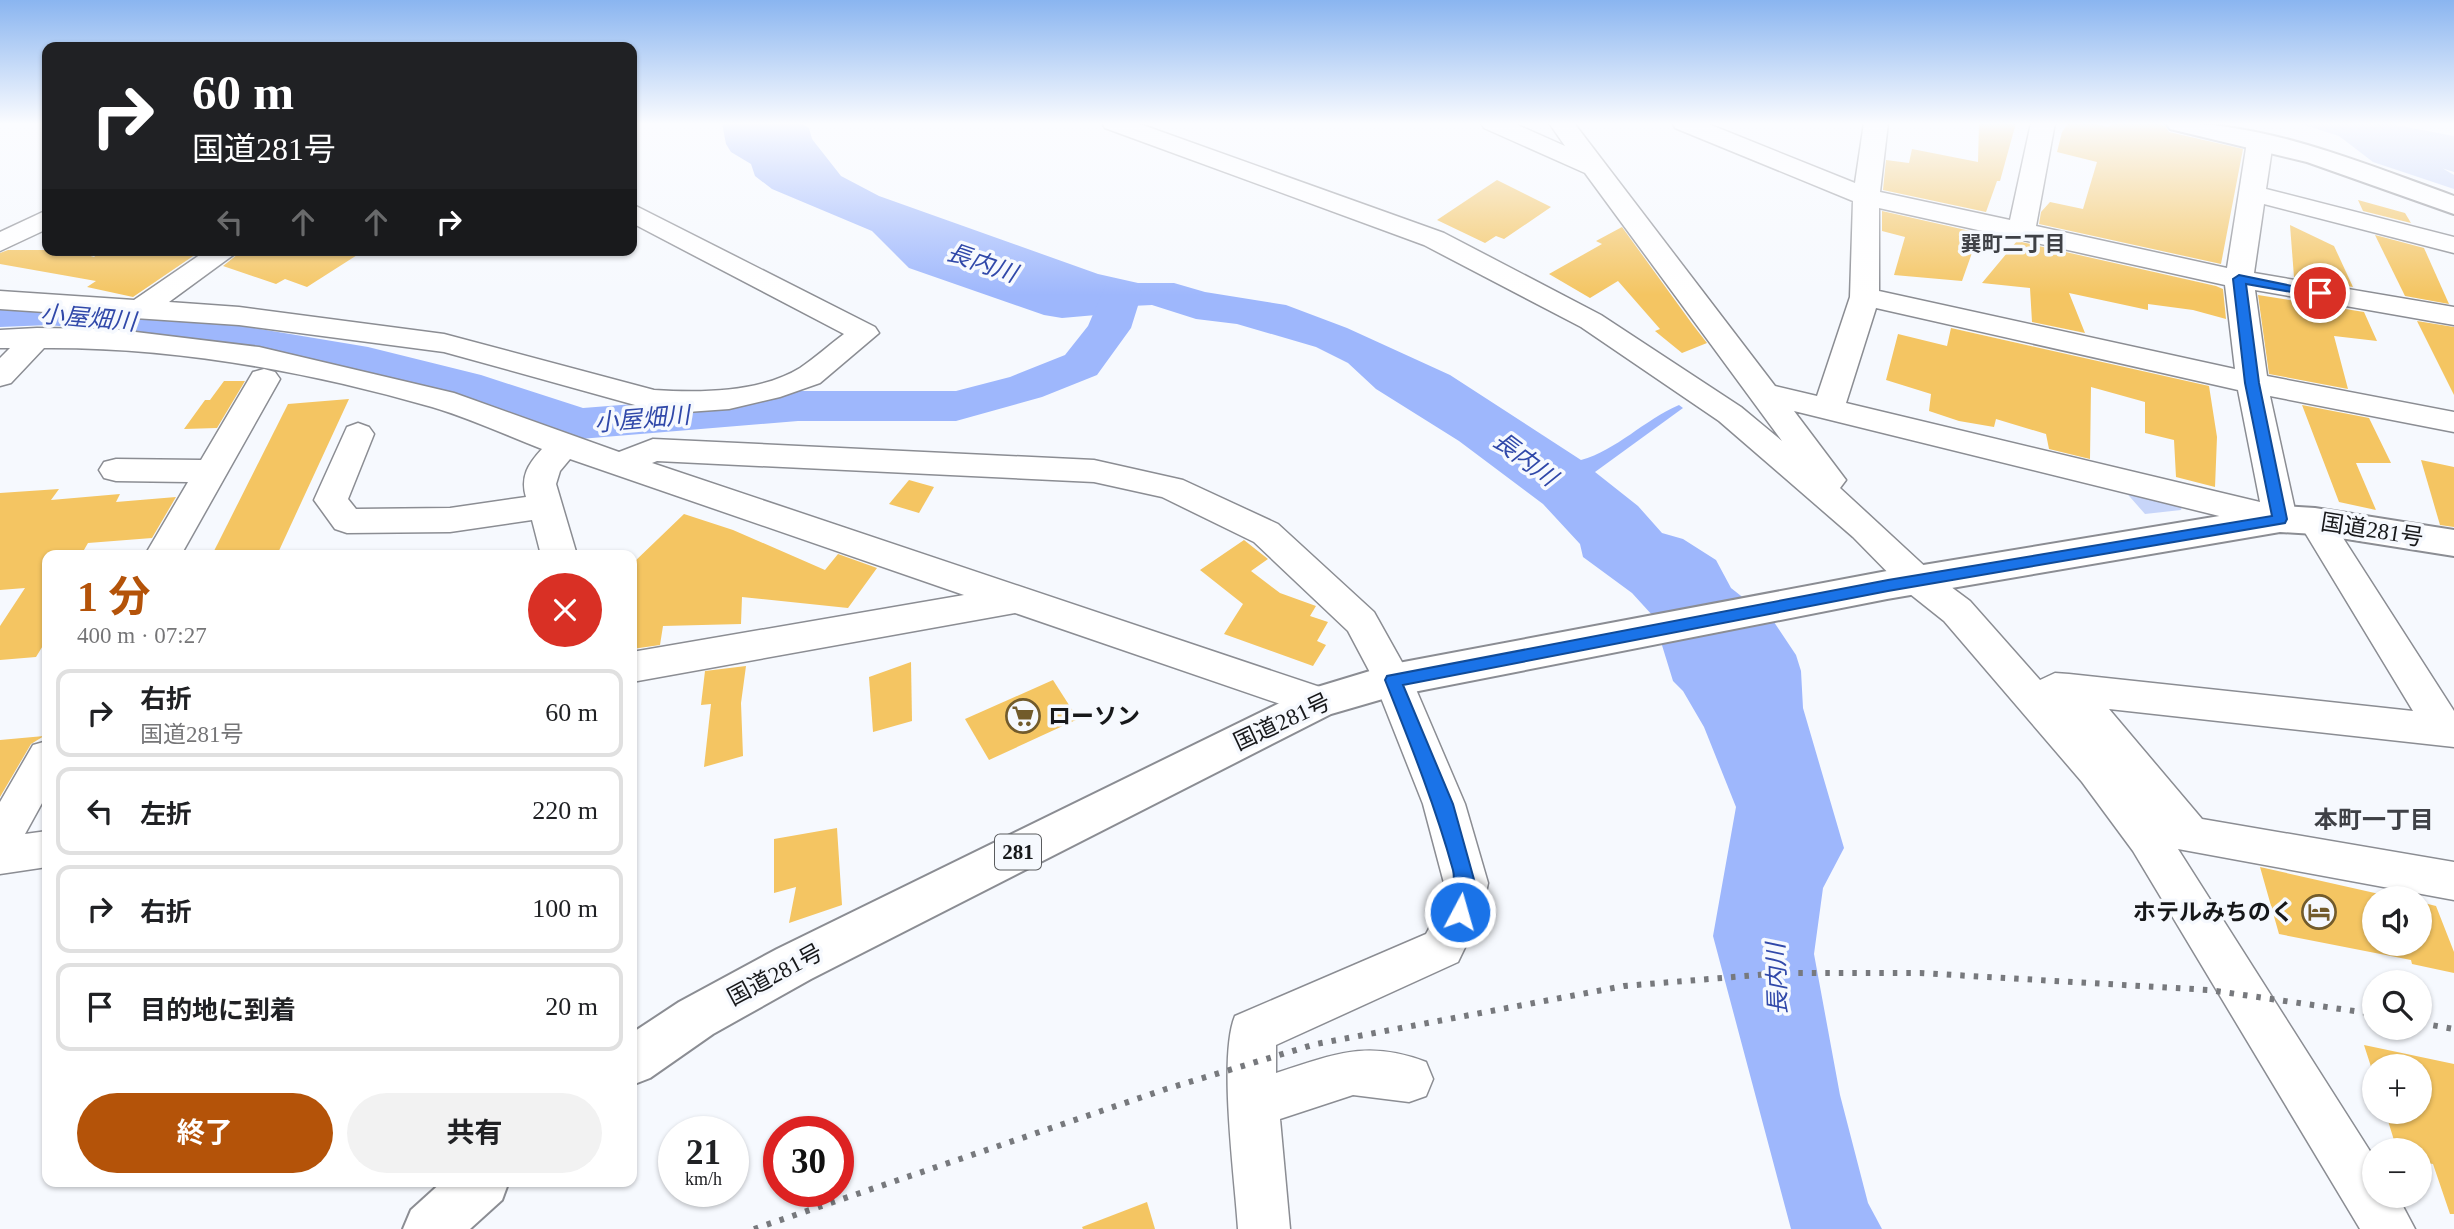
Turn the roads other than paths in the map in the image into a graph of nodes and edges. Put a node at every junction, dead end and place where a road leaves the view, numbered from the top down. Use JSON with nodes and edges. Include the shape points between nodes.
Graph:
{"nodes":[{"id":1,"x":1272,"y":180,"type":"edge"},
{"id":2,"x":1605,"y":180,"type":"edge"},
{"id":3,"x":1825,"y":180,"type":"edge"},
{"id":4,"x":1868,"y":180,"type":"edge"},
{"id":5,"x":2031,"y":180,"type":"edge"},
{"id":6,"x":2254,"y":180,"type":"edge"},
{"id":7,"x":2383,"y":180,"type":"edge"},
{"id":8,"x":2252,"y":193,"type":"junction"},
{"id":9,"x":1866,"y":197,"type":"junction"},
{"id":10,"x":2454,"y":206,"type":"edge"},
{"id":11,"x":637,"y":215,"type":"edge"},
{"id":12,"x":42,"y":221,"type":"edge"},
{"id":13,"x":2021,"y":232,"type":"junction"},
{"id":14,"x":0,"y":243,"type":"edge"},
{"id":15,"x":2454,"y":245,"type":"edge"},
{"id":16,"x":217,"y":256,"type":"edge"},
{"id":17,"x":2239,"y":279,"type":"junction"},
{"id":18,"x":1865,"y":297,"type":"junction"},
{"id":19,"x":0,"y":300,"type":"edge"},
{"id":20,"x":143,"y":307,"type":"junction"},
{"id":21,"x":2454,"y":316,"type":"edge"},
{"id":22,"x":294,"y":325,"type":"junction"},
{"id":23,"x":37,"y":337,"type":"junction"},
{"id":24,"x":0,"y":339,"type":"edge"},
{"id":25,"x":263,"y":361,"type":"junction"},
{"id":26,"x":0,"y":376,"type":"edge"},
{"id":27,"x":2252,"y":383,"type":"junction"},
{"id":28,"x":1768,"y":394,"type":"junction"},
{"id":29,"x":1829,"y":408,"type":"junction"},
{"id":30,"x":2454,"y":422,"type":"edge"},
{"id":31,"x":358,"y":434,"type":"dead end"},
{"id":32,"x":564,"y":445,"type":"junction"},
{"id":33,"x":622,"y":464,"type":"junction"},
{"id":34,"x":117,"y":470,"type":"dead end"},
{"id":35,"x":211,"y":471,"type":"junction"},
{"id":36,"x":545,"y":506,"type":"junction"},
{"id":37,"x":2297,"y":520,"type":"junction"},
{"id":38,"x":1865,"y":528,"type":"junction"},
{"id":39,"x":2454,"y":543,"type":"edge"},
{"id":40,"x":166,"y":550,"type":"edge"},
{"id":41,"x":558,"y":550,"type":"edge"},
{"id":42,"x":1903,"y":583,"type":"junction"},
{"id":43,"x":1017,"y":599,"type":"junction"},
{"id":44,"x":637,"y":666,"type":"edge"},
{"id":45,"x":1406,"y":678,"type":"junction"},
{"id":46,"x":2024,"y":686,"type":"junction"},
{"id":47,"x":2069,"y":689,"type":"junction"},
{"id":48,"x":1318,"y":702,"type":"junction"},
{"id":49,"x":2449,"y":731,"type":"edge"},
{"id":50,"x":42,"y":766,"type":"edge"},
{"id":51,"x":0,"y":839,"type":"edge"},
{"id":52,"x":42,"y":850,"type":"edge"},
{"id":53,"x":0,"y":856,"type":"edge"},
{"id":54,"x":2454,"y":881,"type":"edge"},
{"id":55,"x":637,"y":1059,"type":"edge"},
{"id":56,"x":1409,"y":1079,"type":"dead end"},
{"id":57,"x":1255,"y":1104,"type":"junction"},
{"id":58,"x":476,"y":1187,"type":"edge"},
{"id":59,"x":430,"y":1229,"type":"edge"},
{"id":60,"x":1264,"y":1229,"type":"edge"},
{"id":61,"x":2389,"y":1229,"type":"edge"}],
"edges":[{"from":1,"to":38,"type":"street","via":[[1434,239],[1591,321],[1730,414]]},
{"from":2,"to":28,"type":"street"},
{"from":3,"to":9,"type":"street"},
{"from":4,"to":9,"type":"street"},
{"from":5,"to":13,"type":"street"},
{"from":6,"to":8,"type":"street"},
{"from":7,"to":10,"type":"main road"},
{"from":8,"to":15,"type":"street"},
{"from":8,"to":17,"type":"street"},
{"from":9,"to":13,"type":"street"},
{"from":9,"to":18,"type":"street"},
{"from":11,"to":22,"type":"street","via":[[864,333],[809,376],[729,399],[687,402],[653,400],[469,348]]},
{"from":12,"to":14,"type":"street"},
{"from":13,"to":17,"type":"street"},
{"from":16,"to":20,"type":"street"},
{"from":17,"to":21,"type":"street"},
{"from":17,"to":27,"type":"street"},
{"from":18,"to":27,"type":"street"},
{"from":18,"to":29,"type":"street"},
{"from":19,"to":20,"type":"street"},
{"from":20,"to":22,"type":"street"},
{"from":22,"to":25,"type":"street"},
{"from":23,"to":24,"type":"street"},
{"from":23,"to":25,"type":"street","via":[[111,338]]},
{"from":23,"to":26,"type":"street"},
{"from":25,"to":32,"type":"street","via":[[443,400]]},
{"from":25,"to":35,"type":"street"},
{"from":27,"to":30,"type":"street"},
{"from":27,"to":37,"type":"street"},
{"from":28,"to":29,"type":"street"},
{"from":28,"to":38,"type":"street"},
{"from":29,"to":37,"type":"street"},
{"from":31,"to":36,"type":"street","via":[[331,500],[347,522],[450,520]]},
{"from":32,"to":33,"type":"street"},
{"from":32,"to":36,"type":"street","via":[[544,467],[539,484]]},
{"from":33,"to":43,"type":"street"},
{"from":33,"to":45,"type":"street","via":[[653,450],[1033,466],[1094,471],[1171,488],[1266,533],[1361,622]]},
{"from":34,"to":35,"type":"street"},
{"from":35,"to":40,"type":"street"},
{"from":36,"to":41,"type":"street"},
{"from":37,"to":39,"type":"main road","name":"国道281号","number":"281"},
{"from":37,"to":42,"type":"main road","name":"国道281号","number":"281"},
{"from":37,"to":49,"type":"street"},
{"from":38,"to":42,"type":"street"},
{"from":42,"to":45,"type":"main road","name":"国道281号","number":"281"},
{"from":42,"to":46,"type":"street","via":[[1957,611]]},
{"from":43,"to":44,"type":"street"},
{"from":43,"to":48,"type":"street"},
{"from":45,"to":48,"type":"main road","name":"国道281号","number":"281"},
{"from":45,"to":57,"type":"street","via":[[1466,883],[1460,912],[1442,948],[1252,1032]]},
{"from":46,"to":47,"type":"street"},
{"from":46,"to":61,"type":"street","via":[[2148,838]]},
{"from":47,"to":49,"type":"street"},
{"from":47,"to":54,"type":"street","via":[[2190,835]]},
{"from":48,"to":55,"type":"main road","name":"国道281号","number":"281","via":[[794,964],[696,1018]]},
{"from":50,"to":51,"type":"street"},
{"from":52,"to":53,"type":"street"},
{"from":56,"to":57,"type":"street","via":[[1353,1072]]},
{"from":57,"to":60,"type":"street"},
{"from":58,"to":59,"type":"main road"}]}
